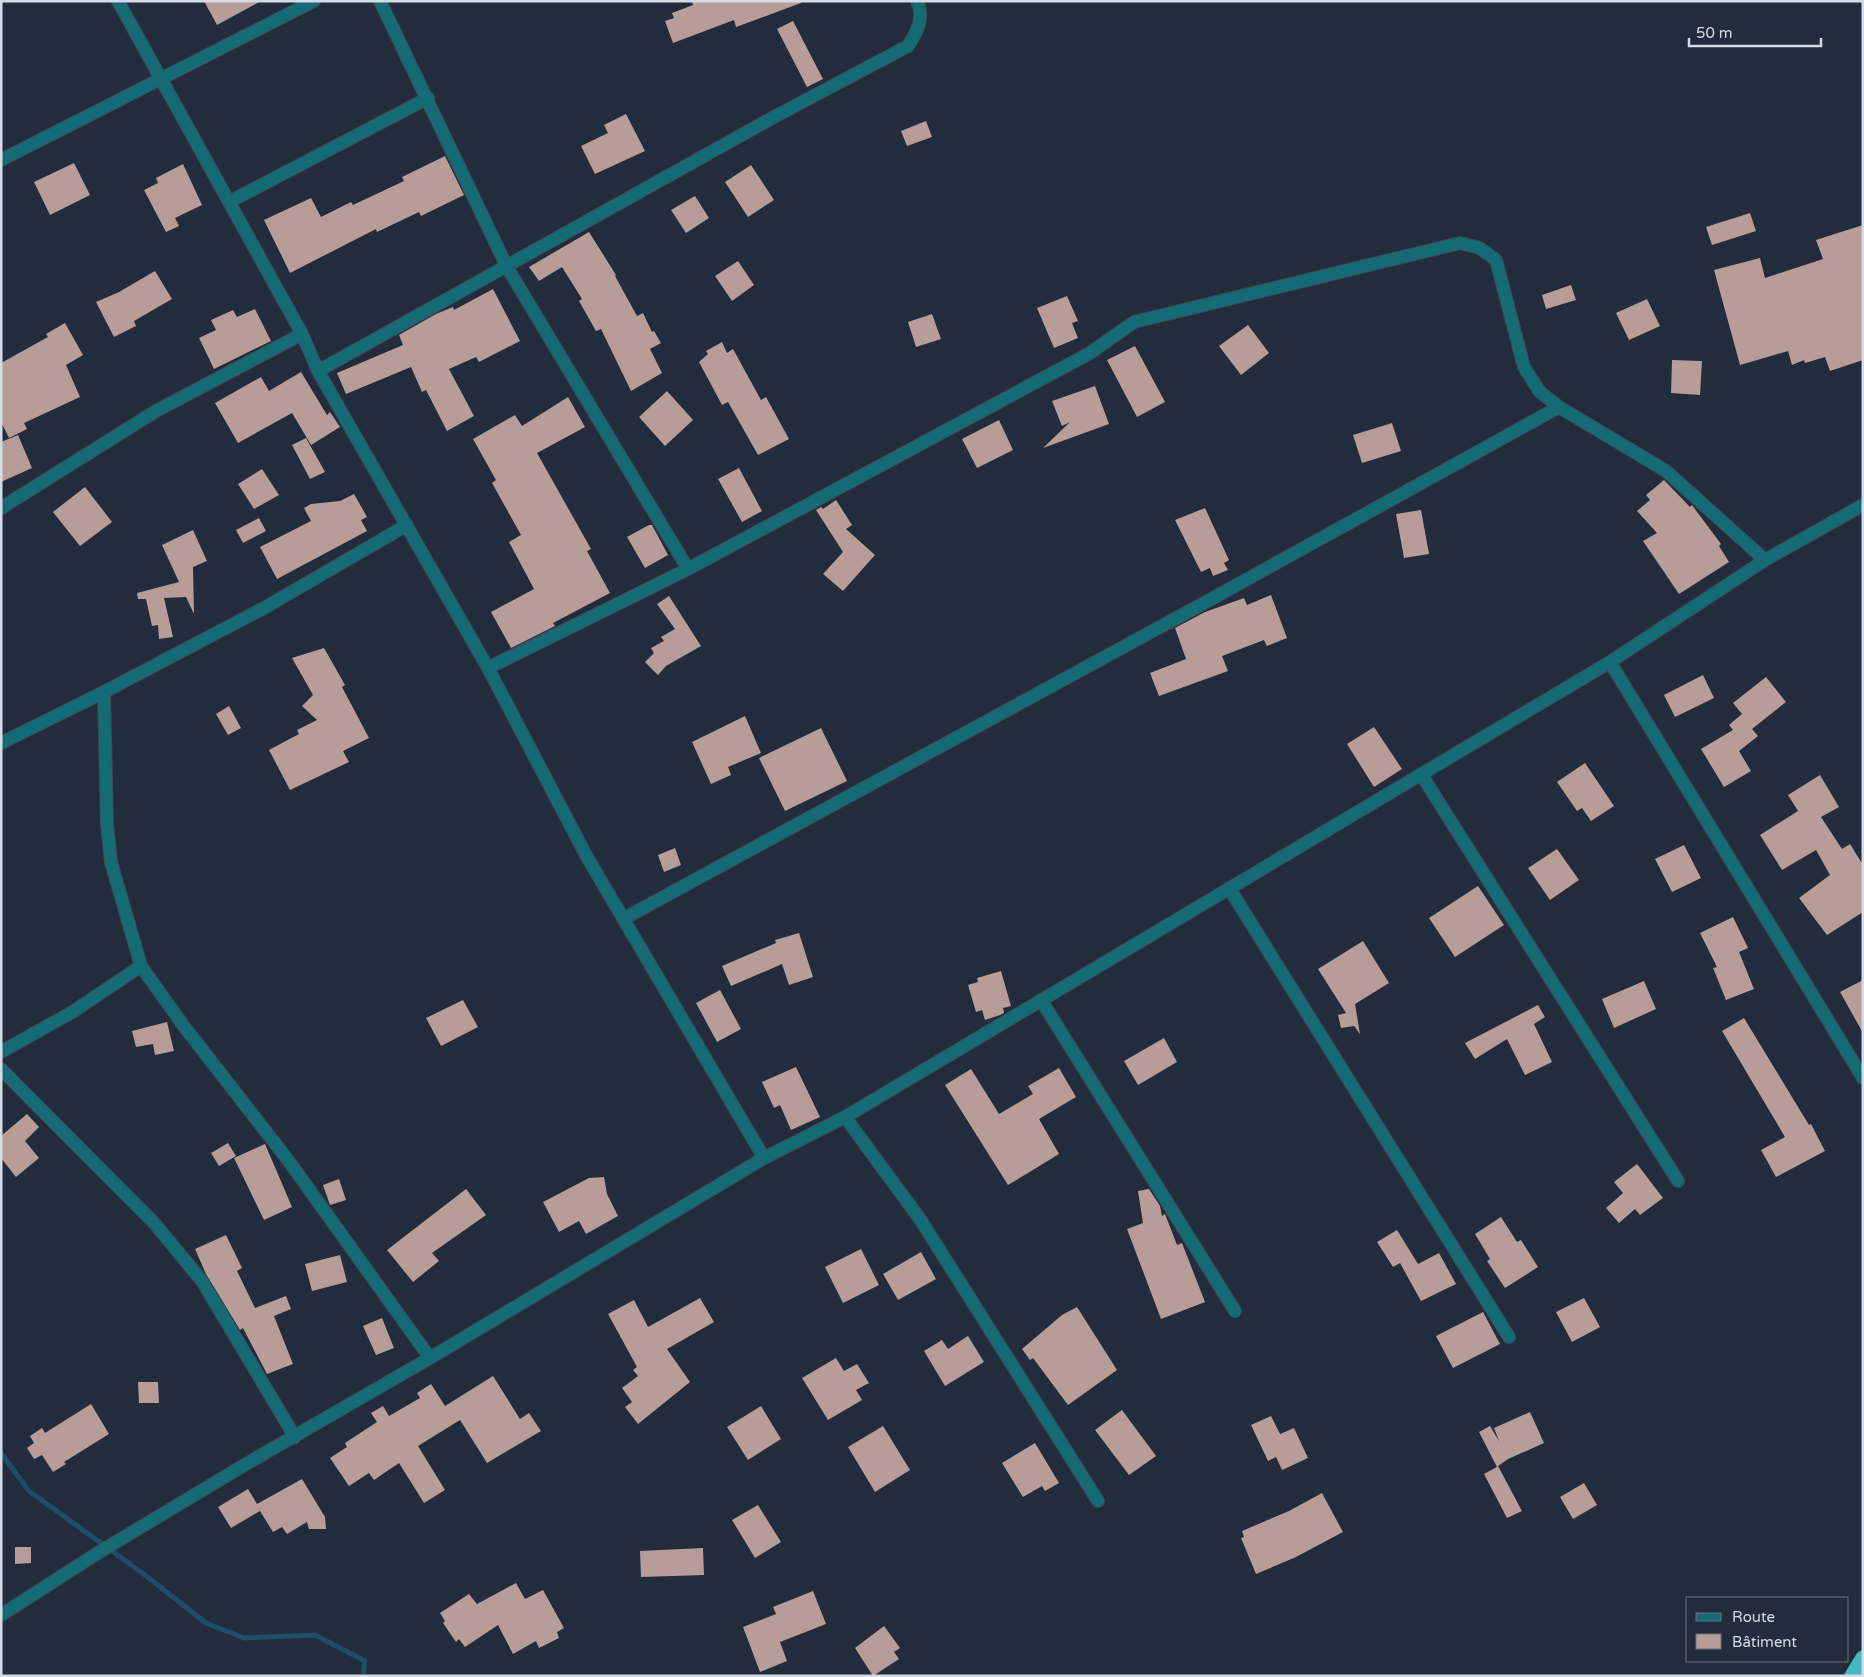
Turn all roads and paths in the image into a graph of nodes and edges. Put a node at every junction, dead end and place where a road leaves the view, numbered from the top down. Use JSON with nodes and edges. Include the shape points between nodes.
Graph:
{"nodes":[{"id":1,"x":118,"y":1,"type":"edge"},
{"id":2,"x":314,"y":1,"type":"edge"},
{"id":3,"x":380,"y":1,"type":"edge"},
{"id":4,"x":917,"y":1,"type":"edge"},
{"id":5,"x":160,"y":78,"type":"junction"},
{"id":6,"x":428,"y":98,"type":"junction"},
{"id":7,"x":1,"y":160,"type":"edge"},
{"id":8,"x":229,"y":202,"type":"junction"},
{"id":9,"x":507,"y":267,"type":"junction"},
{"id":10,"x":302,"y":334,"type":"junction"},
{"id":11,"x":318,"y":371,"type":"junction"},
{"id":12,"x":1559,"y":407,"type":"junction"},
{"id":13,"x":1863,"y":505,"type":"edge"},
{"id":14,"x":1,"y":508,"type":"edge"},
{"id":15,"x":407,"y":525,"type":"junction"},
{"id":16,"x":1764,"y":560,"type":"junction"},
{"id":17,"x":688,"y":569,"type":"junction"},
{"id":18,"x":1610,"y":662,"type":"junction"},
{"id":19,"x":488,"y":668,"type":"junction"},
{"id":20,"x":104,"y":692,"type":"junction"},
{"id":21,"x":1,"y":743,"type":"edge"},
{"id":22,"x":1421,"y":774,"type":"junction"},
{"id":23,"x":1229,"y":888,"type":"junction"},
{"id":24,"x":623,"y":919,"type":"junction"},
{"id":25,"x":141,"y":966,"type":"junction"},
{"id":26,"x":1040,"y":1000,"type":"junction"},
{"id":27,"x":1,"y":1052,"type":"edge"},
{"id":28,"x":1,"y":1069,"type":"edge"},
{"id":29,"x":1863,"y":1078,"type":"edge"},
{"id":30,"x":845,"y":1117,"type":"junction"},
{"id":31,"x":764,"y":1158,"type":"junction"},
{"id":32,"x":1678,"y":1181,"type":"dead end"},
{"id":33,"x":1235,"y":1312,"type":"dead end"},
{"id":34,"x":1509,"y":1337,"type":"dead end"},
{"id":35,"x":430,"y":1358,"type":"junction"},
{"id":36,"x":295,"y":1436,"type":"junction"},
{"id":37,"x":1098,"y":1501,"type":"dead end"},
{"id":38,"x":1,"y":1615,"type":"edge"},
{"id":39,"x":1863,"y":1658,"type":"edge"},
{"id":40,"x":1852,"y":1676,"type":"edge"}],
"edges":[{"from":1,"to":5,"type":"street"},
{"from":2,"to":5,"type":"street"},
{"from":3,"to":6,"type":"street"},
{"from":4,"to":9,"type":"street","via":[[921,20],[908,46]]},
{"from":5,"to":7,"type":"street"},
{"from":5,"to":8,"type":"street"},
{"from":6,"to":8,"type":"street"},
{"from":6,"to":9,"type":"street"},
{"from":8,"to":10,"type":"street"},
{"from":9,"to":11,"type":"street"},
{"from":9,"to":17,"type":"street"},
{"from":10,"to":11,"type":"street"},
{"from":10,"to":14,"type":"street","via":[[156,411]]},
{"from":11,"to":15,"type":"street"},
{"from":12,"to":16,"type":"street","via":[[1666,471]]},
{"from":12,"to":17,"type":"street","via":[[1540,392],[1524,367],[1496,260],[1480,248],[1460,243],[1134,322],[1090,353]]},
{"from":12,"to":24,"type":"street"},
{"from":13,"to":16,"type":"street"},
{"from":15,"to":19,"type":"street"},
{"from":15,"to":20,"type":"street","via":[[264,608]]},
{"from":16,"to":18,"type":"street"},
{"from":17,"to":19,"type":"street"},
{"from":18,"to":22,"type":"street"},
{"from":18,"to":29,"type":"street"},
{"from":19,"to":24,"type":"street"},
{"from":20,"to":21,"type":"street"},
{"from":20,"to":25,"type":"street","via":[[111,862]]},
{"from":22,"to":23,"type":"street"},
{"from":22,"to":32,"type":"street"},
{"from":23,"to":26,"type":"street"},
{"from":23,"to":34,"type":"street"},
{"from":24,"to":31,"type":"street"},
{"from":25,"to":27,"type":"street","via":[[74,1011]]},
{"from":25,"to":35,"type":"street","via":[[288,1160]]},
{"from":26,"to":30,"type":"street"},
{"from":26,"to":33,"type":"street"},
{"from":28,"to":36,"type":"street","via":[[155,1224],[202,1281]]},
{"from":30,"to":31,"type":"street"},
{"from":30,"to":37,"type":"street","via":[[920,1219]]},
{"from":31,"to":35,"type":"street"},
{"from":35,"to":36,"type":"street"},
{"from":36,"to":38,"type":"street","via":[[106,1548]]},
{"from":39,"to":40,"type":"highway"}]}
